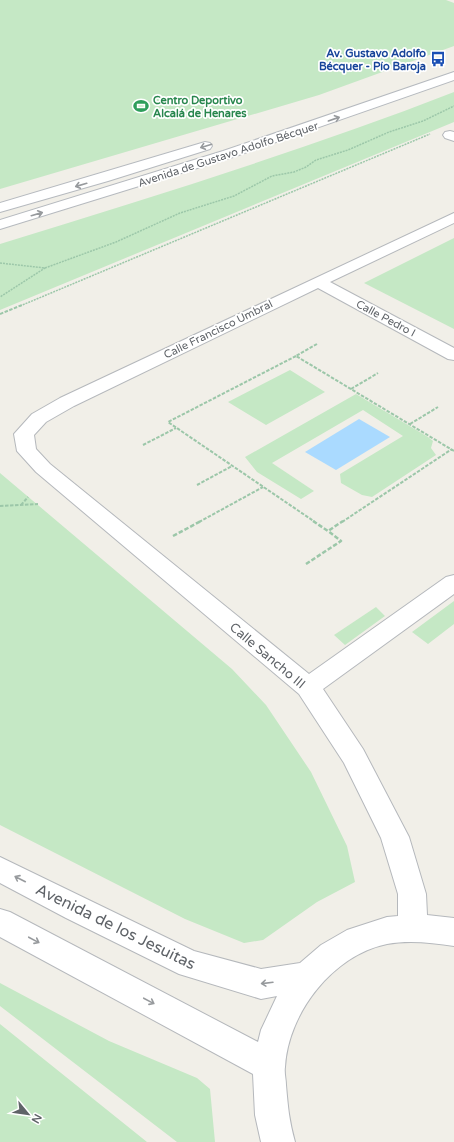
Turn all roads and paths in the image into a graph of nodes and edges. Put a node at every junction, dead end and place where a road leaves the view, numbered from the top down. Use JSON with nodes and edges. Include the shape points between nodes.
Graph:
{"nodes":[{"id":1,"x":454,"y":76,"type":"edge"},
{"id":2,"x":454,"y":106,"type":"edge"},
{"id":3,"x":431,"y":133,"type":"dead end"},
{"id":4,"x":216,"y":143,"type":"dead end"},
{"id":5,"x":0,"y":208,"type":"edge"},
{"id":6,"x":454,"y":217,"type":"edge"},
{"id":7,"x":0,"y":225,"type":"edge"},
{"id":8,"x":0,"y":263,"type":"edge"},
{"id":9,"x":45,"y":268,"type":"junction"},
{"id":10,"x":318,"y":282,"type":"junction"},
{"id":11,"x":0,"y":297,"type":"edge"},
{"id":12,"x":0,"y":314,"type":"edge"},
{"id":13,"x":317,"y":344,"type":"dead end"},
{"id":14,"x":454,"y":355,"type":"edge"},
{"id":15,"x":296,"y":356,"type":"junction"},
{"id":16,"x":378,"y":373,"type":"dead end"},
{"id":17,"x":351,"y":389,"type":"junction"},
{"id":18,"x":438,"y":407,"type":"dead end"},
{"id":19,"x":410,"y":424,"type":"junction"},
{"id":20,"x":176,"y":428,"type":"junction"},
{"id":21,"x":143,"y":445,"type":"dead end"},
{"id":22,"x":453,"y":450,"type":"edge"},
{"id":23,"x":232,"y":466,"type":"junction"},
{"id":24,"x":43,"y":468,"type":"joint"},
{"id":25,"x":197,"y":485,"type":"dead end"},
{"id":26,"x":263,"y":487,"type":"junction"},
{"id":27,"x":28,"y":497,"type":"dead end"},
{"id":28,"x":38,"y":504,"type":"dead end"},
{"id":29,"x":0,"y":506,"type":"edge"},
{"id":30,"x":21,"y":506,"type":"junction"},
{"id":31,"x":328,"y":531,"type":"junction"},
{"id":32,"x":173,"y":536,"type":"dead end"},
{"id":33,"x":306,"y":564,"type":"dead end"},
{"id":34,"x":454,"y":583,"type":"edge"},
{"id":35,"x":308,"y":687,"type":"junction"},
{"id":36,"x":0,"y":869,"type":"edge"},
{"id":37,"x":0,"y":922,"type":"edge"},
{"id":38,"x":413,"y":927,"type":"junction"},
{"id":39,"x":454,"y":932,"type":"edge"},
{"id":40,"x":305,"y":977,"type":"junction"},
{"id":41,"x":269,"y":1065,"type":"junction"},
{"id":42,"x":278,"y":1142,"type":"edge"}],
"edges":[{"from":7,"to":1,"type":"street","name":"Avenida de Gustavo Adolfo Bécquer","one_way":true,"via":[[117,191],[249,148]]},
{"from":2,"to":9,"type":"path","via":[[423,121],[316,160],[294,172],[272,176],[234,196],[180,213],[116,242]]},
{"from":3,"to":12,"type":"path"},
{"from":4,"to":5,"type":"street","name":"Avenida de Gustavo Adolfo Bécquer","one_way":true},
{"from":6,"to":10,"type":"street","name":"Calle Francisco Umbral"},
{"from":8,"to":9,"type":"path"},
{"from":9,"to":11,"type":"path"},
{"from":10,"to":14,"type":"street","name":"Calle Pedro I"},
{"from":10,"to":24,"type":"street","name":"Calle Francisco Umbral","via":[[39,418],[24,434],[27,451]]},
{"from":13,"to":15,"type":"path"},
{"from":15,"to":17,"type":"path"},
{"from":15,"to":20,"type":"path","via":[[168,422]]},
{"from":16,"to":17,"type":"path"},
{"from":17,"to":19,"type":"path"},
{"from":18,"to":19,"type":"path"},
{"from":19,"to":22,"type":"path"},
{"from":20,"to":21,"type":"path"},
{"from":20,"to":23,"type":"path"},
{"from":22,"to":31,"type":"path"},
{"from":23,"to":25,"type":"path"},
{"from":23,"to":26,"type":"path"},
{"from":24,"to":35,"type":"street","name":"Calle Sancho III"},
{"from":26,"to":31,"type":"path"},
{"from":26,"to":32,"type":"path"},
{"from":27,"to":30,"type":"path"},
{"from":28,"to":30,"type":"path"},
{"from":29,"to":30,"type":"path"},
{"from":31,"to":33,"type":"path","via":[[341,541]]},
{"from":34,"to":35,"type":"street"},
{"from":35,"to":38,"type":"street","name":"Calle Sancho III","via":[[354,756],[395,837],[412,894]]},
{"from":40,"to":36,"type":"street","name":"Avenida de los Jesuitas","one_way":true,"via":[[260,984],[190,964]]},
{"from":37,"to":41,"type":"street","one_way":true},
{"from":38,"to":39,"type":"street"},
{"from":38,"to":40,"type":"street","via":[[380,932],[350,943],[326,958]]},
{"from":40,"to":41,"type":"street","via":[[281,1017]]},
{"from":41,"to":42,"type":"street","via":[[272,1118]]}]}
